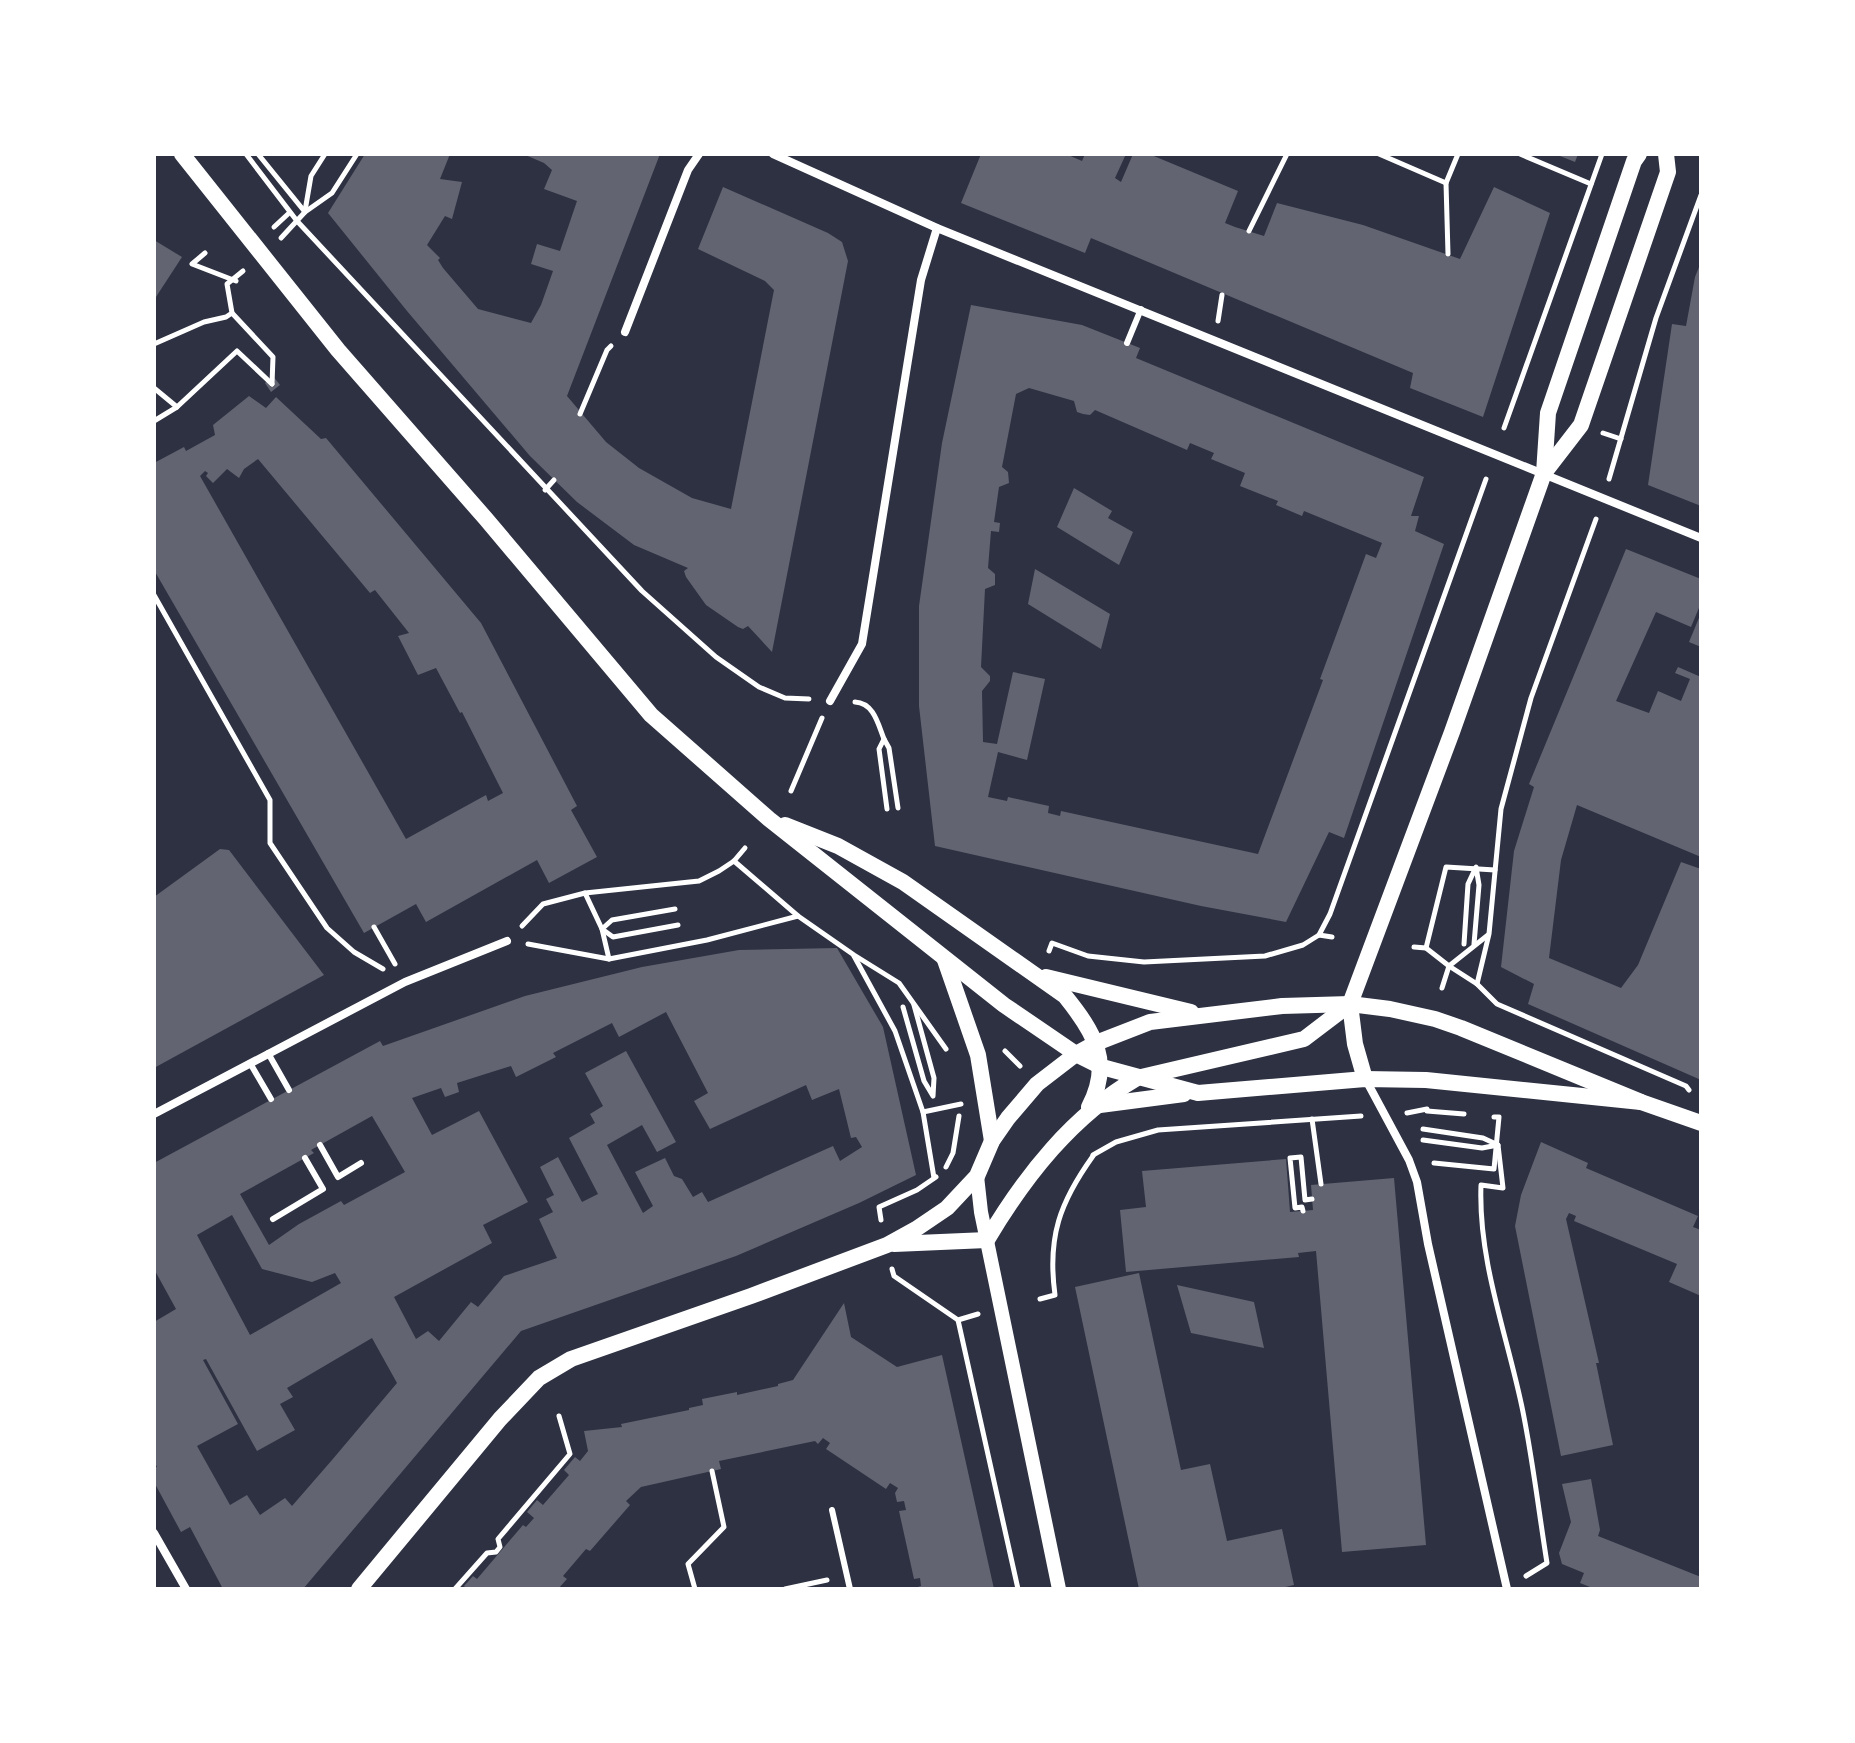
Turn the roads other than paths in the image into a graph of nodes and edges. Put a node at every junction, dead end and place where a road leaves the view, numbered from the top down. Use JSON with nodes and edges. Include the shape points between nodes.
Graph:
{"nodes":[{"id":1,"x":182,"y":154,"type":"edge"},
{"id":2,"x":699,"y":154,"type":"edge"},
{"id":3,"x":773,"y":154,"type":"edge"},
{"id":4,"x":786,"y":154,"type":"edge"},
{"id":5,"x":1639,"y":154,"type":"edge"},
{"id":6,"x":1666,"y":154,"type":"edge"},
{"id":7,"x":806,"y":171,"type":"junction"},
{"id":8,"x":937,"y":228,"type":"junction"},
{"id":9,"x":1141,"y":309,"type":"junction"},
{"id":10,"x":625,"y":332,"type":"road end"},
{"id":11,"x":1127,"y":343,"type":"dead end"},
{"id":12,"x":1544,"y":473,"type":"junction"},
{"id":13,"x":1701,"y":538,"type":"edge"},
{"id":14,"x":830,"y":701,"type":"road end"},
{"id":15,"x":769,"y":819,"type":"junction"},
{"id":16,"x":507,"y":941,"type":"road end"},
{"id":17,"x":944,"y":959,"type":"junction"},
{"id":18,"x":1042,"y":968,"type":"junction"},
{"id":19,"x":1350,"y":1004,"type":"junction"},
{"id":20,"x":1200,"y":1014,"type":"junction"},
{"id":21,"x":1096,"y":1043,"type":"junction"},
{"id":22,"x":268,"y":1053,"type":"junction"},
{"id":23,"x":1076,"y":1054,"type":"junction"},
{"id":24,"x":250,"y":1063,"type":"junction"},
{"id":25,"x":1102,"y":1067,"type":"junction"},
{"id":26,"x":1137,"y":1078,"type":"junction"},
{"id":27,"x":1365,"y":1079,"type":"junction"},
{"id":28,"x":289,"y":1090,"type":"dead end"},
{"id":29,"x":1198,"y":1093,"type":"junction"},
{"id":30,"x":271,"y":1099,"type":"dead end"},
{"id":31,"x":1641,"y":1102,"type":"junction"},
{"id":32,"x":1091,"y":1109,"type":"junction"},
{"id":33,"x":154,"y":1114,"type":"edge"},
{"id":34,"x":1701,"y":1123,"type":"edge"},
{"id":35,"x":992,"y":1141,"type":"junction"},
{"id":36,"x":320,"y":1145,"type":"dead end"},
{"id":37,"x":305,"y":1158,"type":"dead end"},
{"id":38,"x":361,"y":1163,"type":"dead end"},
{"id":39,"x":977,"y":1176,"type":"junction"},
{"id":40,"x":273,"y":1219,"type":"dead end"},
{"id":41,"x":987,"y":1240,"type":"junction"},
{"id":42,"x":887,"y":1245,"type":"junction"},
{"id":43,"x":832,"y":1510,"type":"dead end"},
{"id":44,"x":154,"y":1533,"type":"edge"},
{"id":45,"x":186,"y":1589,"type":"edge"},
{"id":46,"x":359,"y":1589,"type":"edge"},
{"id":47,"x":850,"y":1589,"type":"edge"},
{"id":48,"x":1059,"y":1589,"type":"edge"},
{"id":49,"x":1506,"y":1589,"type":"edge"}],
"edges":[{"from":1,"to":15,"type":"main road","via":[[338,350],[620,681]]},
{"from":2,"to":10,"type":"street","via":[[688,170]]},
{"from":3,"to":7,"type":"street"},
{"from":4,"to":7,"type":"street"},
{"from":5,"to":12,"type":"main road","via":[[1548,413]]},
{"from":6,"to":12,"type":"main road","via":[[1668,172],[1581,425]]},
{"from":7,"to":8,"type":"street"},
{"from":8,"to":9,"type":"street"},
{"from":8,"to":14,"type":"street","via":[[921,280],[862,644]]},
{"from":9,"to":11,"type":"lane"},
{"from":9,"to":12,"type":"street"},
{"from":12,"to":13,"type":"street"},
{"from":12,"to":19,"type":"main road"},
{"from":15,"to":17,"type":"main road"},
{"from":15,"to":18,"type":"main road","via":[[838,846]]},
{"from":16,"to":22,"type":"street","via":[[405,982]]},
{"from":17,"to":23,"type":"main road"},
{"from":17,"to":35,"type":"main road","via":[[978,1055]]},
{"from":18,"to":20,"type":"main road"},
{"from":18,"to":21,"type":"main road"},
{"from":19,"to":20,"type":"main road"},
{"from":19,"to":26,"type":"main road","via":[[1304,1039]]},
{"from":19,"to":27,"type":"main road"},
{"from":19,"to":31,"type":"main road","via":[[1435,1019]]},
{"from":20,"to":21,"type":"main road","via":[[1150,1022]]},
{"from":21,"to":23,"type":"main road"},
{"from":21,"to":25,"type":"main road"},
{"from":22,"to":24,"type":"street"},
{"from":22,"to":28,"type":"lane"},
{"from":23,"to":25,"type":"main road"},
{"from":23,"to":35,"type":"main road","via":[[1037,1084]]},
{"from":24,"to":30,"type":"lane"},
{"from":24,"to":33,"type":"street"},
{"from":25,"to":26,"type":"main road"},
{"from":25,"to":32,"type":"main road"},
{"from":26,"to":29,"type":"main road"},
{"from":26,"to":32,"type":"main road"},
{"from":27,"to":29,"type":"main road"},
{"from":27,"to":31,"type":"main road","via":[[1426,1080]]},
{"from":27,"to":49,"type":"street","via":[[1417,1182]]},
{"from":29,"to":32,"type":"main road"},
{"from":31,"to":34,"type":"main road"},
{"from":32,"to":41,"type":"main road","via":[[1033,1173]]},
{"from":35,"to":39,"type":"main road"},
{"from":36,"to":38,"type":"lane","via":[[338,1177]]},
{"from":37,"to":40,"type":"lane","via":[[323,1189]]},
{"from":39,"to":41,"type":"street"},
{"from":39,"to":42,"type":"main road","via":[[947,1208]]},
{"from":41,"to":42,"type":"main road"},
{"from":41,"to":48,"type":"street"},
{"from":42,"to":46,"type":"main road","via":[[555,1367],[516,1400]]},
{"from":43,"to":47,"type":"lane"},
{"from":44,"to":45,"type":"street"}]}
